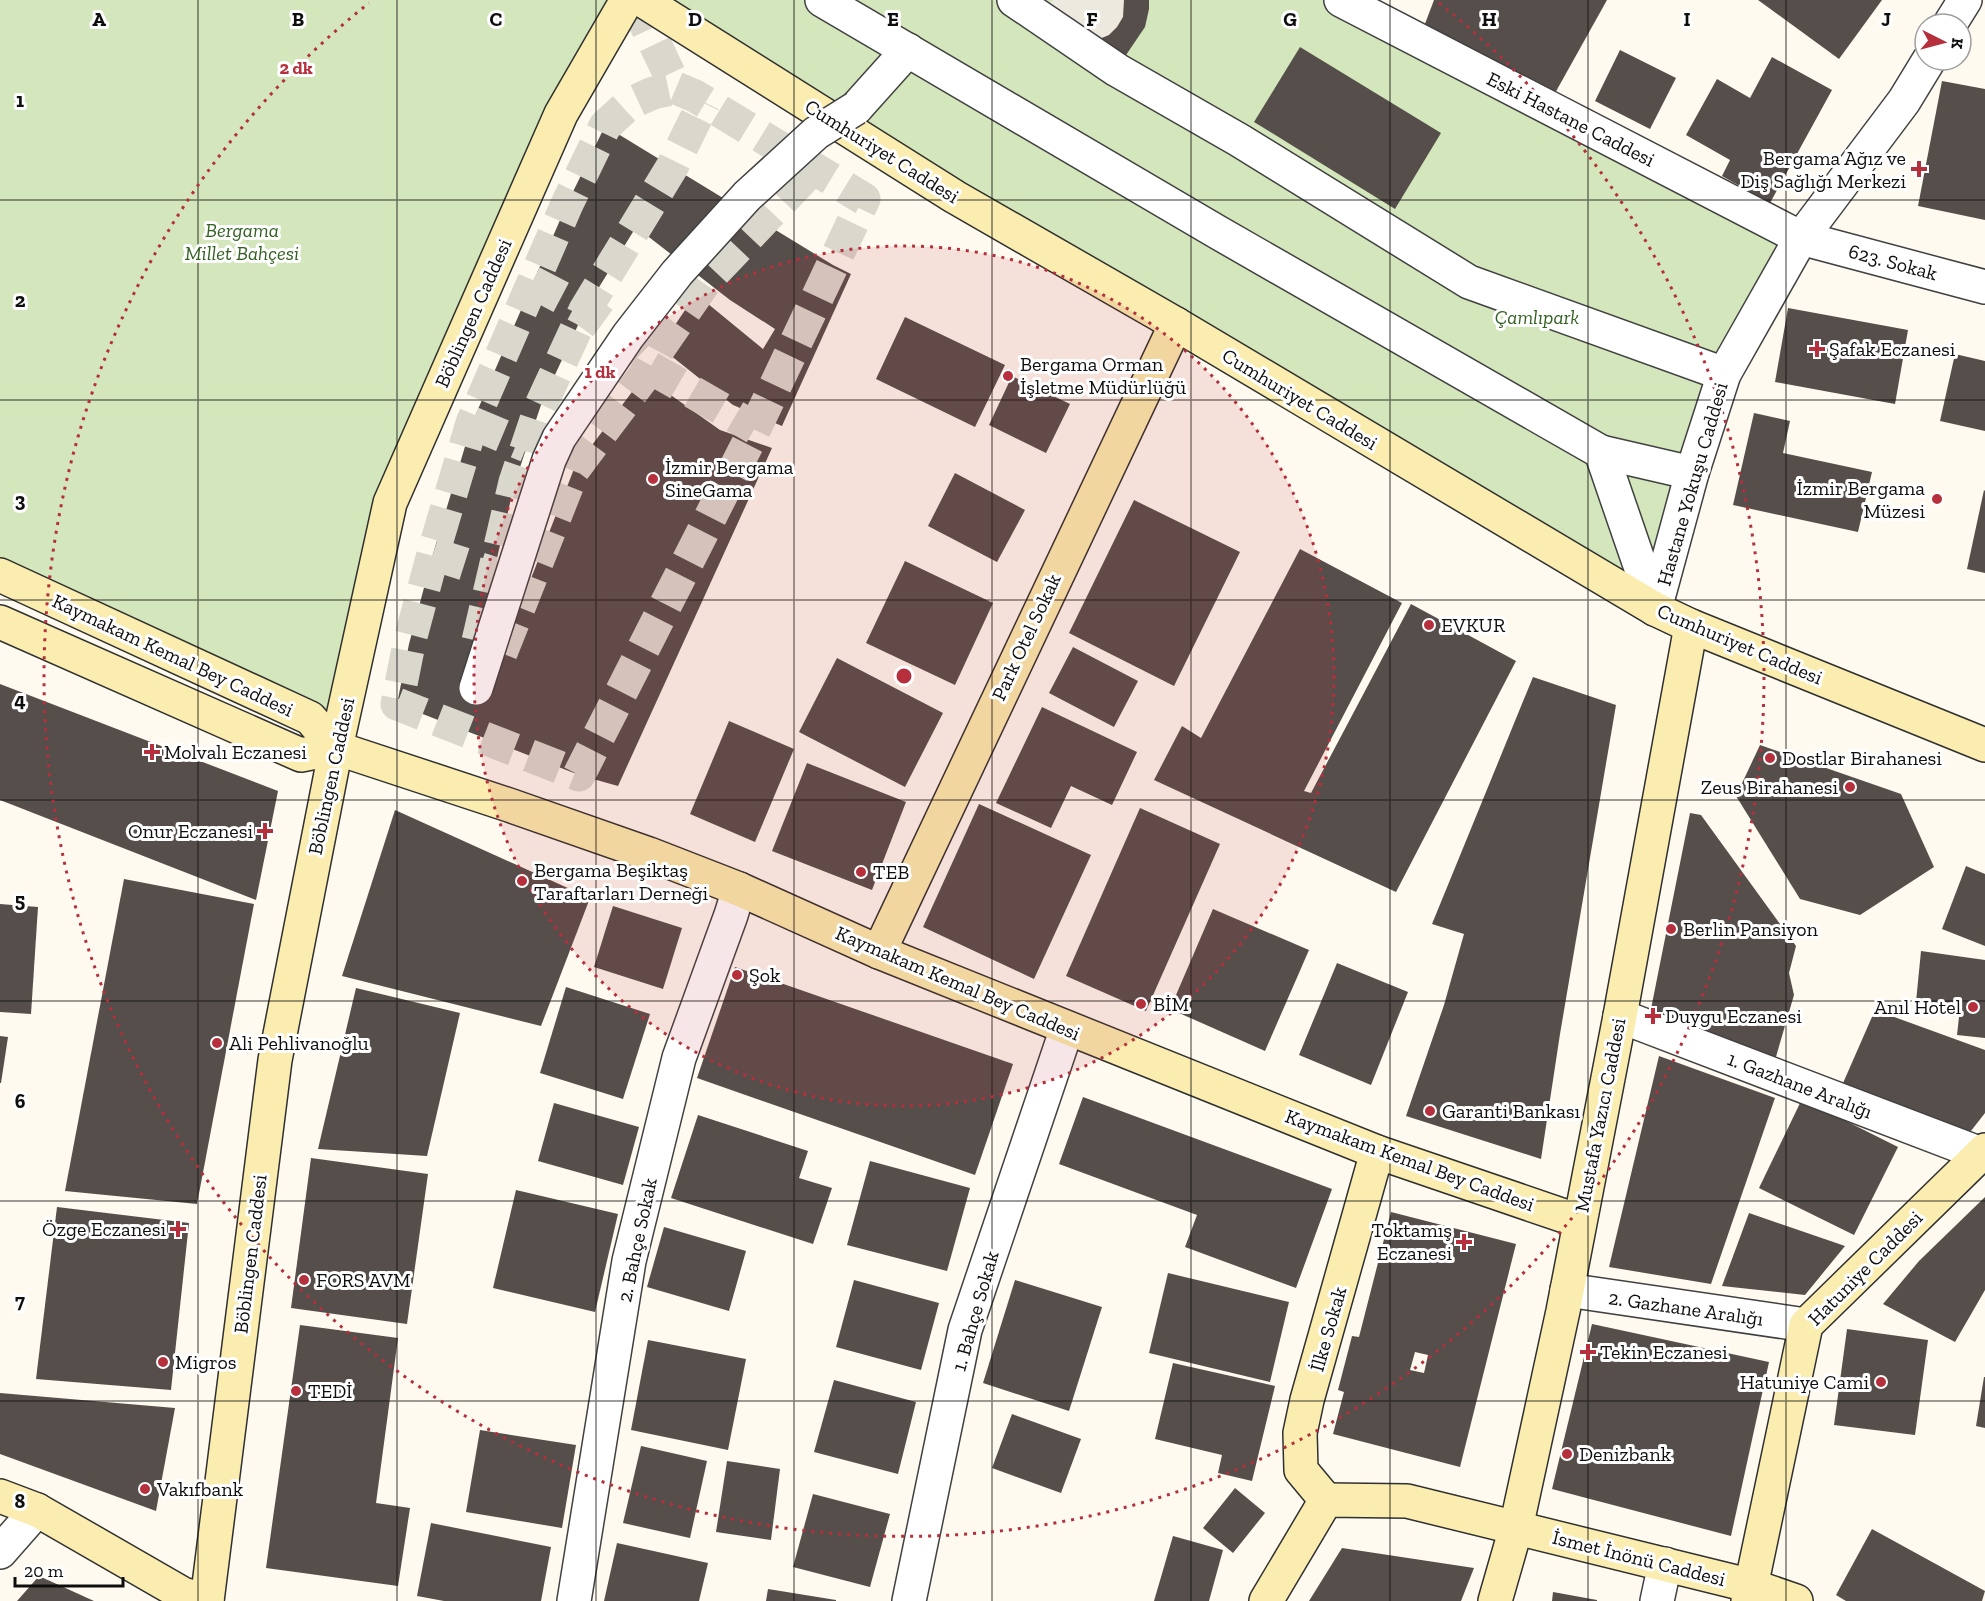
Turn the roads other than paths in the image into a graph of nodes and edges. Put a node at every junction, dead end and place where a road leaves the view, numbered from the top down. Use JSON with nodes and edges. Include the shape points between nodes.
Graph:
{"nodes":[{"id":1,"x":627,"y":0,"type":"edge"},
{"id":2,"x":642,"y":0,"type":"edge"},
{"id":3,"x":822,"y":0,"type":"edge"},
{"id":4,"x":1014,"y":0,"type":"edge"},
{"id":5,"x":1341,"y":0,"type":"edge"},
{"id":6,"x":903,"y":56,"type":"junction"},
{"id":7,"x":1922,"y":72,"type":"edge"},
{"id":8,"x":1801,"y":238,"type":"junction"},
{"id":9,"x":1469,"y":282,"type":"junction"},
{"id":10,"x":1985,"y":287,"type":"edge"},
{"id":11,"x":1599,"y":307,"type":"dead end"},
{"id":12,"x":1176,"y":324,"type":"junction"},
{"id":13,"x":1724,"y":374,"type":"junction"},
{"id":14,"x":1601,"y":452,"type":"junction"},
{"id":15,"x":1692,"y":473,"type":"junction"},
{"id":16,"x":0,"y":575,"type":"edge"},
{"id":17,"x":1655,"y":609,"type":"junction"},
{"id":18,"x":0,"y":622,"type":"edge"},
{"id":19,"x":1691,"y":626,"type":"junction"},
{"id":20,"x":476,"y":688,"type":"dead end"},
{"id":21,"x":1985,"y":745,"type":"edge"},
{"id":22,"x":336,"y":748,"type":"junction"},
{"id":23,"x":739,"y":889,"type":"junction"},
{"id":24,"x":879,"y":952,"type":"junction"},
{"id":25,"x":1620,"y":1016,"type":"junction"},
{"id":26,"x":1067,"y":1028,"type":"junction"},
{"id":27,"x":1377,"y":1152,"type":"junction"},
{"id":28,"x":1984,"y":1153,"type":"edge"},
{"id":29,"x":1579,"y":1221,"type":"junction"},
{"id":30,"x":1567,"y":1290,"type":"junction"},
{"id":31,"x":1806,"y":1325,"type":"junction"},
{"id":32,"x":0,"y":1496,"type":"edge"},
{"id":33,"x":1326,"y":1500,"type":"junction"},
{"id":34,"x":37,"y":1510,"type":"junction"},
{"id":35,"x":1516,"y":1528,"type":"junction"},
{"id":36,"x":0,"y":1552,"type":"edge"},
{"id":37,"x":1665,"y":1564,"type":"junction"},
{"id":38,"x":1750,"y":1594,"type":"edge"},
{"id":39,"x":207,"y":1601,"type":"edge"},
{"id":40,"x":574,"y":1601,"type":"edge"},
{"id":41,"x":909,"y":1601,"type":"edge"},
{"id":42,"x":1266,"y":1601,"type":"edge"},
{"id":43,"x":1495,"y":1601,"type":"edge"},
{"id":44,"x":1657,"y":1601,"type":"edge"},
{"id":45,"x":1796,"y":1601,"type":"edge"}],
"edges":[{"from":1,"to":22,"type":"main road","name":"Böblingen Caddesi","via":[[561,114],[390,503]]},
{"from":2,"to":12,"type":"main road","name":"Cumhuriyet Caddesi","via":[[956,197]]},
{"from":3,"to":6,"type":"street"},
{"from":4,"to":9,"type":"street","via":[[1116,70],[1239,140]]},
{"from":5,"to":8,"type":"street","name":"Eski Hastane Caddesi"},
{"from":6,"to":14,"type":"street"},
{"from":6,"to":20,"type":"street","bridge":true,"via":[[856,108],[816,133],[747,196],[677,273],[628,336],[559,438]]},
{"from":7,"to":8,"type":"street","name":"Hastane Yokuşu Caddesi"},
{"from":8,"to":10,"type":"street","name":"623. Sokak"},
{"from":8,"to":13,"type":"street","name":"Hastane Yokuşu Caddesi"},
{"from":9,"to":11,"type":"street"},
{"from":9,"to":13,"type":"street"},
{"from":12,"to":17,"type":"main road","name":"Cumhuriyet Caddesi"},
{"from":12,"to":24,"type":"main road","name":"Park Otel Sokak"},
{"from":13,"to":15,"type":"street","name":"Hastane Yokuşu Caddesi"},
{"from":14,"to":15,"type":"street"},
{"from":14,"to":17,"type":"street"},
{"from":15,"to":17,"type":"street","name":"Hastane Yokuşu Caddesi"},
{"from":16,"to":22,"type":"main road","name":"Kaymakam Kemal Bey Caddesi","via":[[310,718]]},
{"from":17,"to":19,"type":"main road","name":"Cumhuriyet Caddesi"},
{"from":18,"to":22,"type":"main road","name":"Kaymakam Kemal Bey Caddesi","via":[[301,755]]},
{"from":19,"to":21,"type":"main road","name":"Cumhuriyet Caddesi"},
{"from":19,"to":25,"type":"main road","name":"Mustafa Yazıcı Caddesi"},
{"from":22,"to":23,"type":"main road","name":"Kaymakam Kemal Bey Caddesi","via":[[519,808]]},
{"from":22,"to":39,"type":"main road","name":"Böblingen Caddesi","via":[[275,1060]]},
{"from":23,"to":24,"type":"main road","name":"Kaymakam Kemal Bey Caddesi"},
{"from":23,"to":40,"type":"street","name":"2. Bahçe Sokak","via":[[679,1058],[629,1261]]},
{"from":24,"to":26,"type":"main road","name":"Kaymakam Kemal Bey Caddesi"},
{"from":25,"to":28,"type":"street","name":"1. Gazhane Aralığı"},
{"from":25,"to":29,"type":"main road","name":"Mustafa Yazıcı Caddesi"},
{"from":26,"to":27,"type":"main road","name":"Kaymakam Kemal Bey Caddesi"},
{"from":26,"to":41,"type":"street","name":"1. Bahçe Sokak","via":[[965,1330]]},
{"from":27,"to":29,"type":"main road","name":"Kaymakam Kemal Bey Caddesi"},
{"from":27,"to":33,"type":"main road","name":"İlke Sokak","via":[[1300,1432],[1301,1470]]},
{"from":28,"to":31,"type":"main road","name":"Hatuniye Caddesi"},
{"from":29,"to":30,"type":"main road","name":"Mustafa Yazıcı Caddesi"},
{"from":30,"to":31,"type":"street","name":"2. Gazhane Aralığı"},
{"from":30,"to":35,"type":"main road","name":"Mustafa Yazıcı Caddesi"},
{"from":31,"to":38,"type":"main road","name":"Hatuniye Caddesi"},
{"from":32,"to":34,"type":"main road"},
{"from":33,"to":35,"type":"main road","name":"İsmet İnönü Caddesi","via":[[1407,1501]]},
{"from":33,"to":42,"type":"main road"},
{"from":34,"to":36,"type":"street"},
{"from":34,"to":39,"type":"main road","via":[[183,1594]]},
{"from":35,"to":37,"type":"main road","name":"İsmet İnönü Caddesi"},
{"from":35,"to":43,"type":"main road","name":"Mustafa Yazıcı Caddesi"},
{"from":37,"to":38,"type":"main road","name":"İsmet İnönü Caddesi"},
{"from":37,"to":44,"type":"street"},
{"from":38,"to":45,"type":"main road","name":"İsmet İnönü Caddesi"}]}
